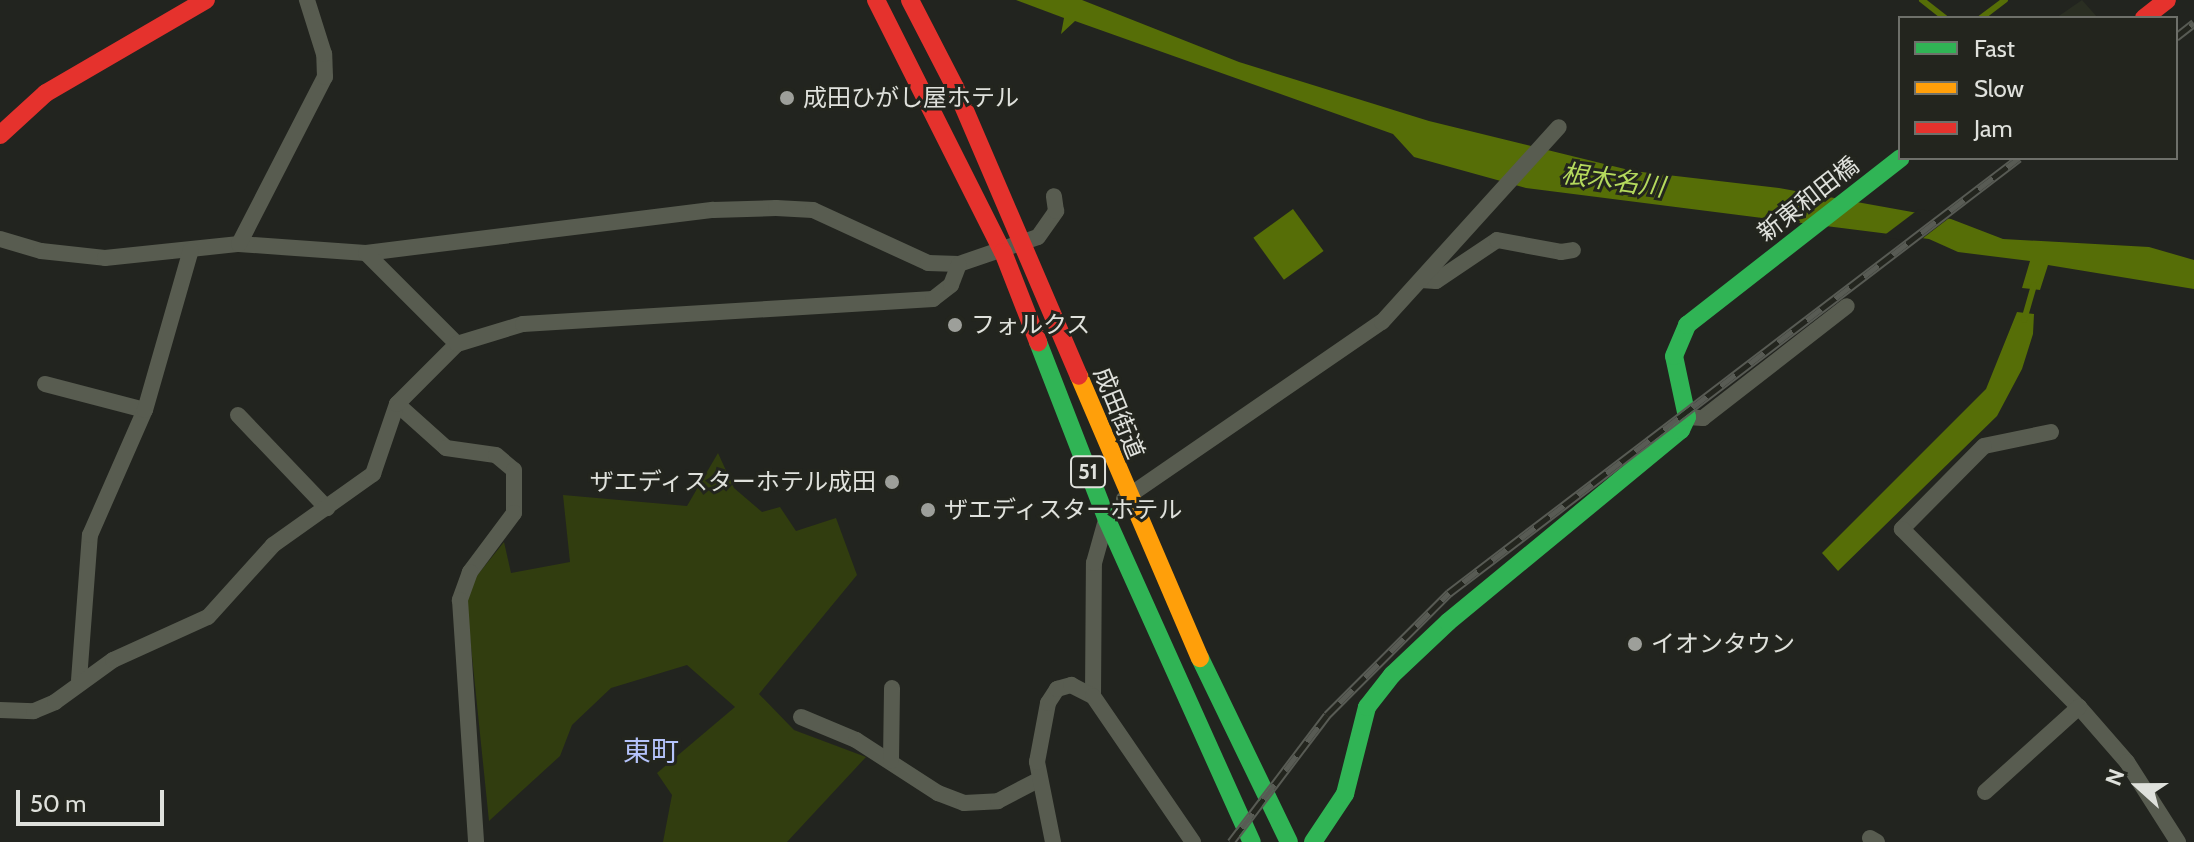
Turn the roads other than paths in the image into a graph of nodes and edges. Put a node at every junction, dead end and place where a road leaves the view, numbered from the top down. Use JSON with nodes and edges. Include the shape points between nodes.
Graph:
{"nodes":[{"id":1,"x":206,"y":0,"type":"edge"},
{"id":2,"x":307,"y":0,"type":"edge"},
{"id":3,"x":876,"y":0,"type":"edge"},
{"id":4,"x":910,"y":0,"type":"edge"},
{"id":5,"x":2167,"y":0,"type":"edge"},
{"id":6,"x":2147,"y":16,"type":"edge"},
{"id":7,"x":1559,"y":127,"type":"dead end"},
{"id":8,"x":0,"y":135,"type":"edge"},
{"id":9,"x":1898,"y":160,"type":"edge"},
{"id":10,"x":1054,"y":196,"type":"dead end"},
{"id":11,"x":0,"y":239,"type":"edge"},
{"id":12,"x":1024,"y":243,"type":"junction"},
{"id":13,"x":239,"y":244,"type":"junction"},
{"id":14,"x":191,"y":250,"type":"junction"},
{"id":15,"x":1573,"y":250,"type":"dead end"},
{"id":16,"x":1003,"y":252,"type":"junction"},
{"id":17,"x":366,"y":253,"type":"junction"},
{"id":18,"x":959,"y":264,"type":"junction"},
{"id":19,"x":1421,"y":280,"type":"junction"},
{"id":20,"x":1847,"y":306,"type":"dead end"},
{"id":21,"x":457,"y":344,"type":"junction"},
{"id":22,"x":45,"y":384,"type":"dead end"},
{"id":23,"x":397,"y":404,"type":"junction"},
{"id":24,"x":145,"y":410,"type":"junction"},
{"id":25,"x":238,"y":415,"type":"dead end"},
{"id":26,"x":1687,"y":417,"type":"junction"},
{"id":27,"x":2051,"y":432,"type":"dead end"},
{"id":28,"x":1127,"y":495,"type":"junction"},
{"id":29,"x":327,"y":508,"type":"junction"},
{"id":30,"x":1107,"y":520,"type":"junction"},
{"id":31,"x":79,"y":680,"type":"junction"},
{"id":32,"x":892,"y":688,"type":"dead end"},
{"id":33,"x":1093,"y":696,"type":"junction"},
{"id":34,"x":2079,"y":707,"type":"junction"},
{"id":35,"x":0,"y":710,"type":"edge"},
{"id":36,"x":801,"y":717,"type":"dead end"},
{"id":37,"x":891,"y":761,"type":"junction"},
{"id":38,"x":1040,"y":779,"type":"junction"},
{"id":39,"x":1985,"y":792,"type":"dead end"},
{"id":40,"x":476,"y":842,"type":"edge"},
{"id":41,"x":1053,"y":842,"type":"edge"},
{"id":42,"x":1193,"y":842,"type":"edge"},
{"id":43,"x":1252,"y":842,"type":"edge"},
{"id":44,"x":1289,"y":842,"type":"edge"},
{"id":45,"x":1313,"y":842,"type":"edge"},
{"id":46,"x":2178,"y":842,"type":"edge"}],
"edges":[{"from":1,"to":8,"type":"main road","via":[[46,93]]},
{"from":2,"to":13,"type":"street","via":[[324,54],[325,77]]},
{"from":3,"to":16,"type":"main road","name":"成田街道","number":"51"},
{"from":4,"to":12,"type":"main road","name":"成田街道","number":"51"},
{"from":5,"to":6,"type":"main road"},
{"from":7,"to":19,"type":"street"},
{"from":9,"to":26,"type":"main road","name":"新東和田橋","via":[[1680,335],[1674,375]]},
{"from":10,"to":12,"type":"street","via":[[1056,211],[1038,237]]},
{"from":11,"to":14,"type":"street","via":[[41,251],[105,258]]},
{"from":12,"to":16,"type":"street"},
{"from":12,"to":28,"type":"main road","name":"成田街道","number":"51"},
{"from":13,"to":14,"type":"street"},
{"from":13,"to":17,"type":"street"},
{"from":14,"to":24,"type":"street"},
{"from":15,"to":19,"type":"street","via":[[1497,240],[1436,281]]},
{"from":16,"to":18,"type":"street"},
{"from":16,"to":30,"type":"main road","name":"成田街道","number":"51"},
{"from":17,"to":18,"type":"street","via":[[713,210],[776,208],[813,210],[928,263]]},
{"from":17,"to":21,"type":"street"},
{"from":18,"to":21,"type":"street","via":[[951,285],[933,299],[523,324]]},
{"from":19,"to":28,"type":"street","via":[[1370,331]]},
{"from":20,"to":26,"type":"street","via":[[1703,418]]},
{"from":21,"to":23,"type":"street"},
{"from":22,"to":24,"type":"street"},
{"from":23,"to":29,"type":"street","via":[[373,474]]},
{"from":23,"to":40,"type":"street","via":[[446,448],[496,455],[514,470],[514,513],[470,572],[460,600]]},
{"from":24,"to":31,"type":"street","via":[[90,535]]},
{"from":25,"to":29,"type":"street"},
{"from":26,"to":45,"type":"main road","via":[[1673,437],[1448,622],[1379,690],[1360,722],[1340,805]]},
{"from":27,"to":34,"type":"street","via":[[1984,446],[1902,529]]},
{"from":28,"to":30,"type":"street"},
{"from":28,"to":44,"type":"main road","name":"成田街道","number":"51","via":[[1166,588]]},
{"from":29,"to":31,"type":"street","via":[[273,545],[208,617]]},
{"from":30,"to":33,"type":"street","via":[[1094,563]]},
{"from":30,"to":43,"type":"main road","name":"成田街道","number":"51"},
{"from":31,"to":35,"type":"street","via":[[55,702],[34,711]]},
{"from":32,"to":37,"type":"street"},
{"from":33,"to":38,"type":"street","via":[[1071,685],[1057,689],[1048,703],[1039,750]]},
{"from":33,"to":42,"type":"street"},
{"from":34,"to":39,"type":"street"},
{"from":34,"to":46,"type":"street","via":[[2127,762]]},
{"from":36,"to":37,"type":"street"},
{"from":37,"to":38,"type":"street","via":[[938,793],[964,803],[998,801]]},
{"from":38,"to":41,"type":"street"}]}
